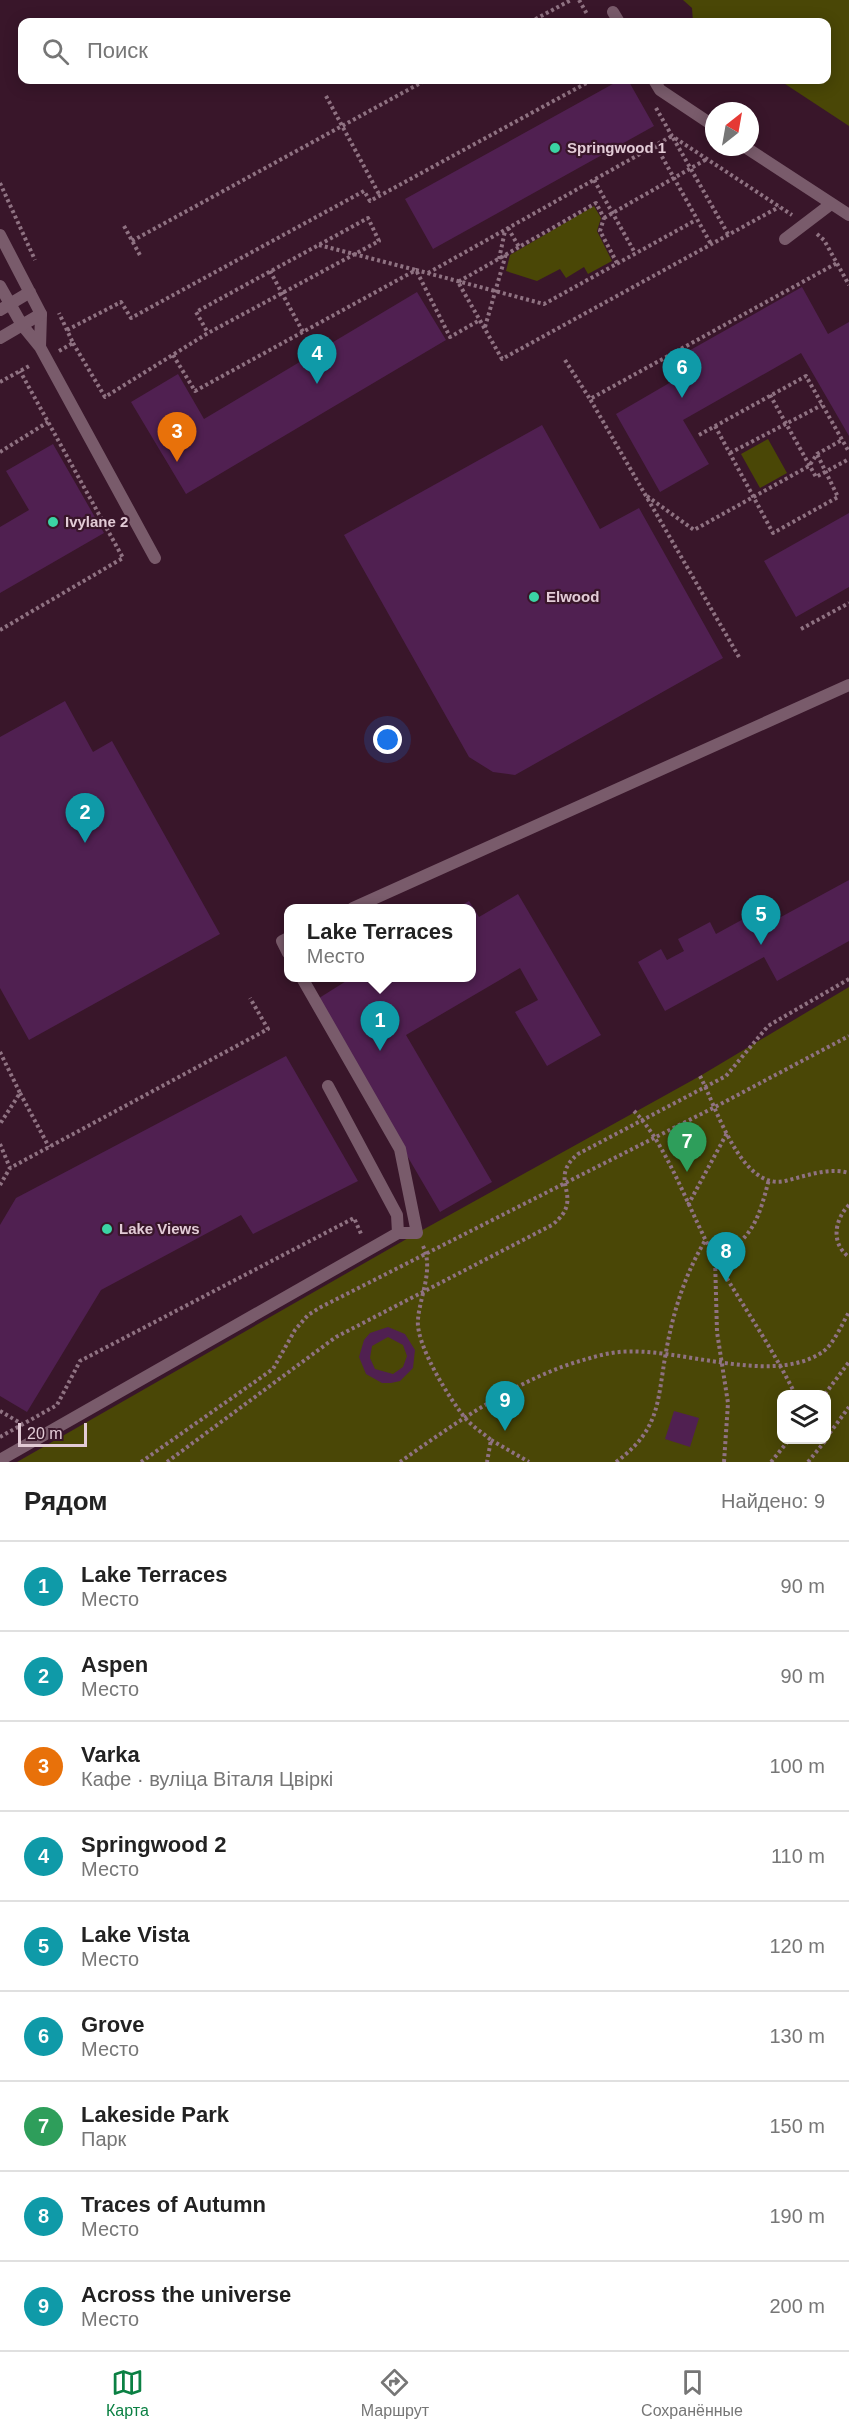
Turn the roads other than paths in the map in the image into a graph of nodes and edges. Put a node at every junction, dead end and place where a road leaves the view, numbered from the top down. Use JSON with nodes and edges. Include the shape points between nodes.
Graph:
{"nodes":[{"id":1,"x":656,"y":84,"type":"edge"},
{"id":2,"x":705,"y":120,"type":"edge"},
{"id":3,"x":759,"y":156,"type":"edge"},
{"id":4,"x":831,"y":204,"type":"junction"},
{"id":5,"x":849,"y":215,"type":"edge"},
{"id":6,"x":0,"y":235,"type":"edge"},
{"id":7,"x":785,"y":239,"type":"dead end"},
{"id":8,"x":0,"y":286,"type":"edge"},
{"id":9,"x":30,"y":292,"type":"junction"},
{"id":10,"x":5,"y":307,"type":"edge"},
{"id":11,"x":41,"y":314,"type":"junction"},
{"id":12,"x":22,"y":325,"type":"junction"},
{"id":13,"x":0,"y":338,"type":"edge"},
{"id":14,"x":40,"y":347,"type":"junction"},
{"id":15,"x":155,"y":558,"type":"dead end"},
{"id":16,"x":849,"y":685,"type":"edge"},
{"id":17,"x":364,"y":904,"type":"edge"},
{"id":18,"x":305,"y":982,"type":"edge"},
{"id":19,"x":328,"y":1086,"type":"dead end"},
{"id":20,"x":398,"y":1233,"type":"junction"},
{"id":21,"x":0,"y":1460,"type":"edge"}],
"edges":[{"from":1,"to":2,"type":"street"},
{"from":3,"to":4,"type":"street"},
{"from":4,"to":5,"type":"street"},
{"from":4,"to":7,"type":"street"},
{"from":6,"to":9,"type":"street"},
{"from":8,"to":10,"type":"street"},
{"from":9,"to":10,"type":"street"},
{"from":9,"to":11,"type":"street"},
{"from":10,"to":12,"type":"street"},
{"from":11,"to":12,"type":"street"},
{"from":11,"to":14,"type":"street"},
{"from":12,"to":13,"type":"street"},
{"from":12,"to":14,"type":"street"},
{"from":14,"to":15,"type":"street"},
{"from":16,"to":17,"type":"street"},
{"from":18,"to":20,"type":"street","via":[[400,1149],[417,1233]]},
{"from":19,"to":20,"type":"street","via":[[397,1215]]},
{"from":20,"to":21,"type":"street"}]}
